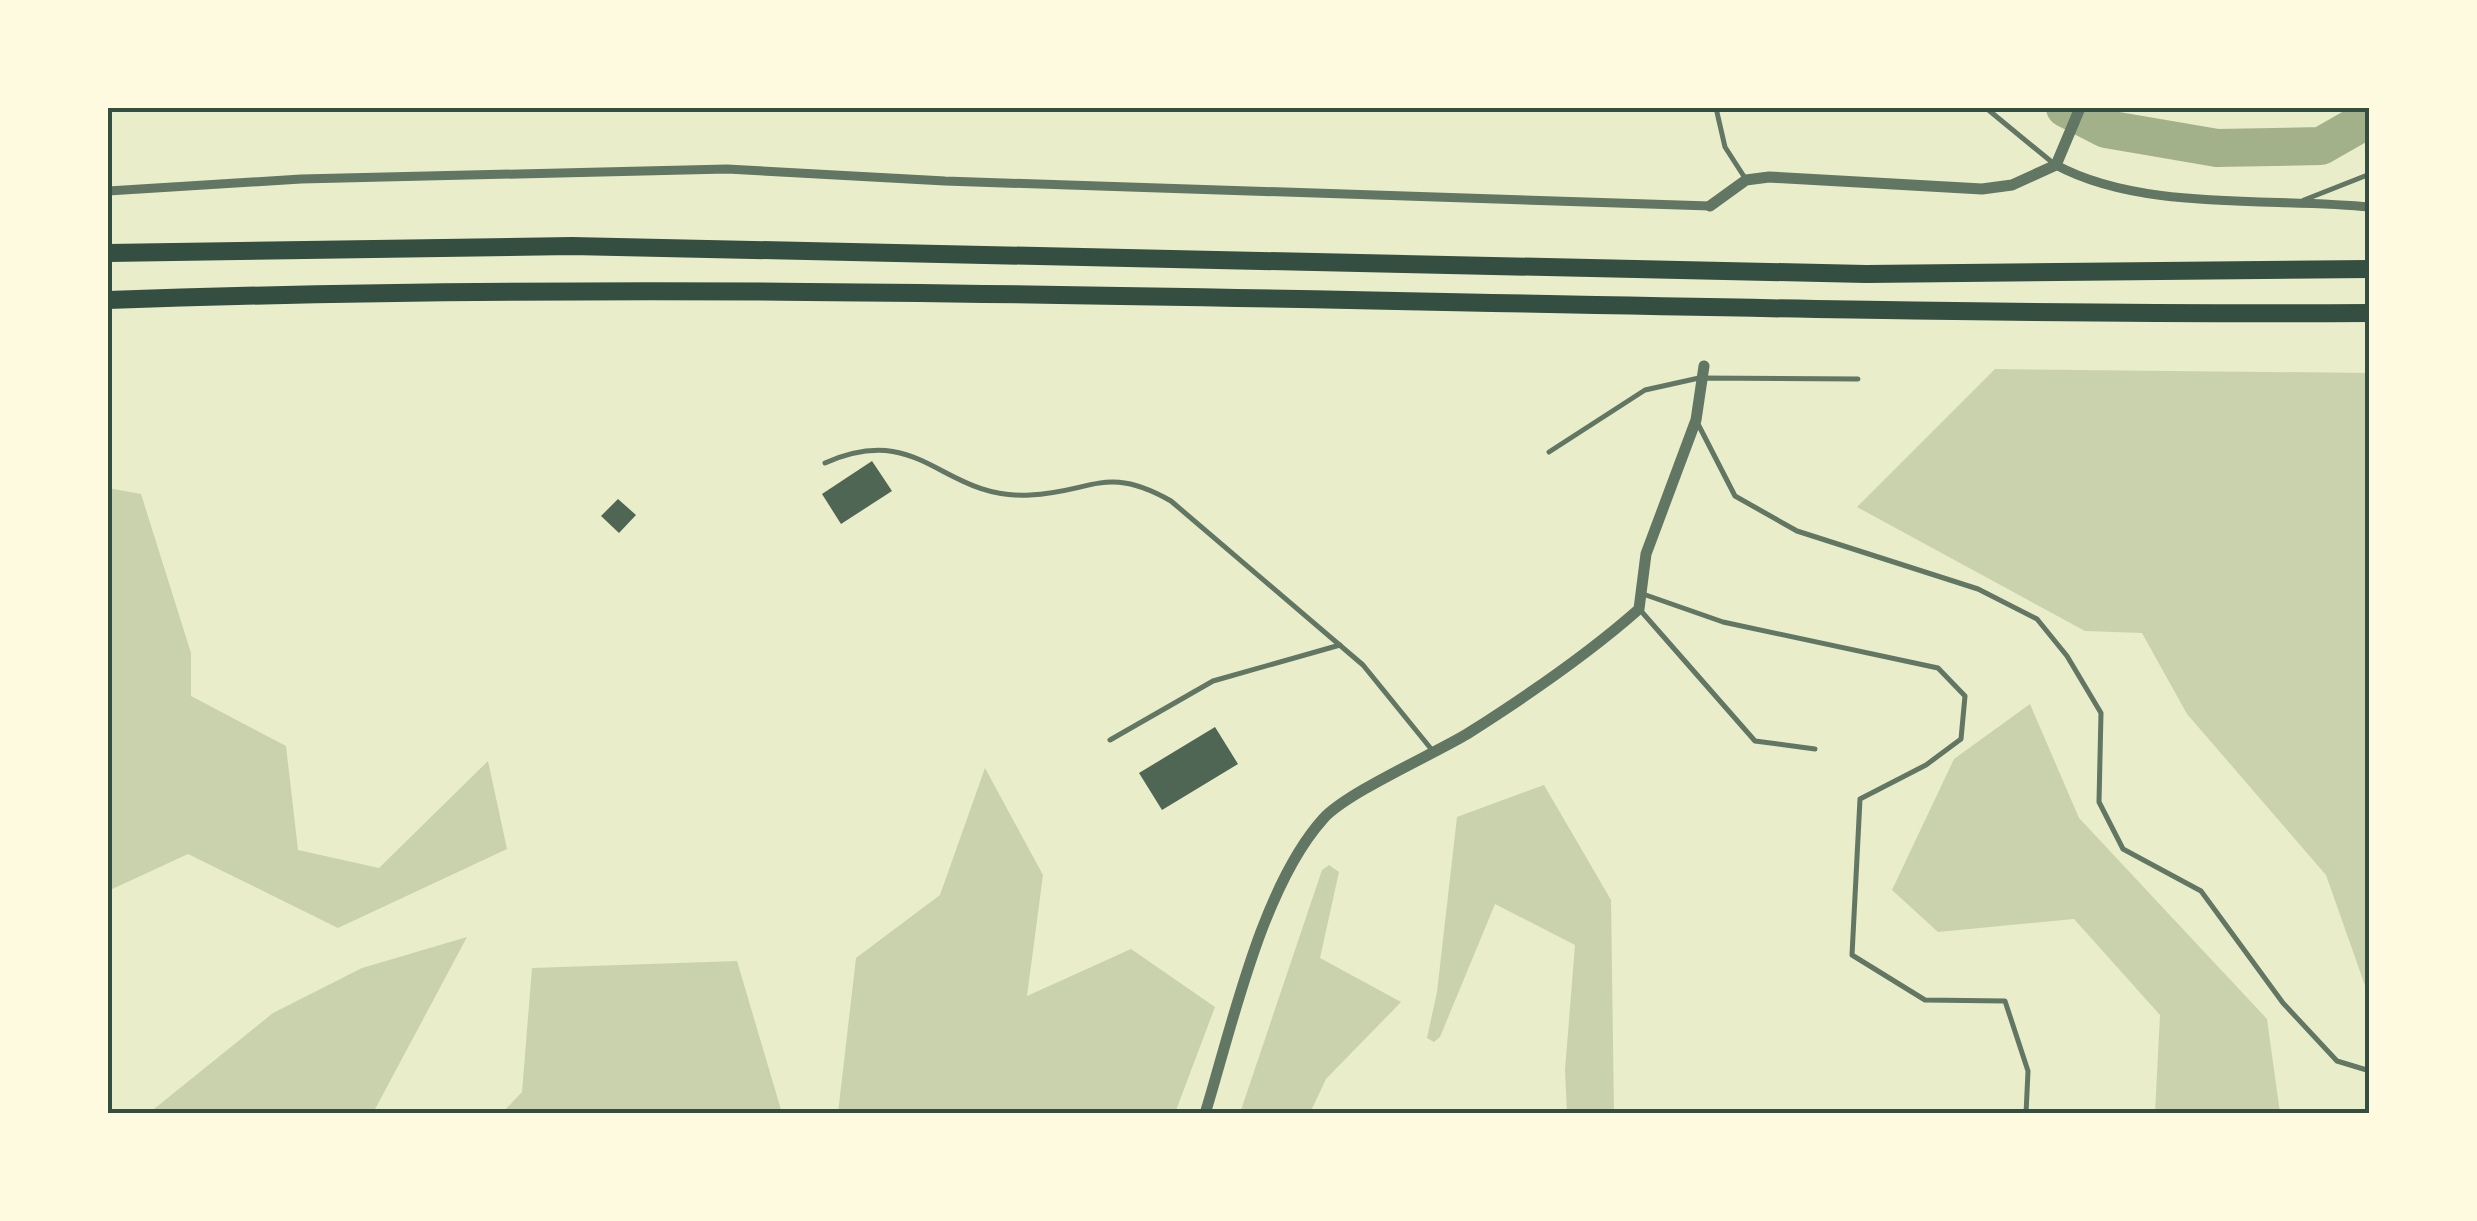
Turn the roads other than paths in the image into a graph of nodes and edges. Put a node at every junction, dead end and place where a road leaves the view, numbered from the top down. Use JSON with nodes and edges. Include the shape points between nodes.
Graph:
{"nodes":[{"id":1,"x":1716,"y":108,"type":"edge"},
{"id":2,"x":1986,"y":108,"type":"edge"},
{"id":3,"x":2080,"y":108,"type":"edge"},
{"id":4,"x":2056,"y":165,"type":"junction"},
{"id":5,"x":2370,"y":174,"type":"edge"},
{"id":6,"x":1746,"y":180,"type":"junction"},
{"id":7,"x":108,"y":190,"type":"edge"},
{"id":8,"x":2297,"y":203,"type":"junction"},
{"id":9,"x":1710,"y":206,"type":"joint"},
{"id":10,"x":2370,"y":207,"type":"edge"},
{"id":11,"x":108,"y":252,"type":"edge"},
{"id":12,"x":2370,"y":270,"type":"edge"},
{"id":13,"x":108,"y":300,"type":"edge"},
{"id":14,"x":2370,"y":313,"type":"edge"},
{"id":15,"x":1701,"y":372,"type":"junction"},
{"id":16,"x":1858,"y":379,"type":"dead end"},
{"id":17,"x":1696,"y":420,"type":"junction"},
{"id":18,"x":1548,"y":452,"type":"dead end"},
{"id":19,"x":825,"y":463,"type":"dead end"},
{"id":20,"x":1643,"y":594,"type":"junction"},
{"id":21,"x":1639,"y":609,"type":"junction"},
{"id":22,"x":1340,"y":645,"type":"junction"},
{"id":23,"x":1110,"y":740,"type":"dead end"},
{"id":24,"x":1815,"y":750,"type":"dead end"},
{"id":25,"x":1434,"y":752,"type":"junction"},
{"id":26,"x":2370,"y":1071,"type":"edge"},
{"id":27,"x":1205,"y":1114,"type":"edge"},
{"id":28,"x":2026,"y":1114,"type":"edge"}],
"edges":[{"from":1,"to":6,"type":"lane","via":[[1725,147]]},
{"from":2,"to":4,"type":"lane"},
{"from":3,"to":4,"type":"street"},
{"from":4,"to":6,"type":"street","via":[[1996,188]]},
{"from":4,"to":8,"type":"street","via":[[2101,184]]},
{"from":5,"to":8,"type":"lane"},
{"from":6,"to":9,"type":"street"},
{"from":7,"to":9,"type":"street","via":[[726,169]]},
{"from":8,"to":10,"type":"street"},
{"from":11,"to":12,"type":"highway","via":[[572,246],[1866,274]]},
{"from":13,"to":14,"type":"highway","via":[[828,294]]},
{"from":15,"to":16,"type":"lane"},
{"from":15,"to":17,"type":"street"},
{"from":15,"to":18,"type":"lane","via":[[1645,390]]},
{"from":17,"to":20,"type":"street","via":[[1646,554]]},
{"from":17,"to":26,"type":"lane","via":[[1735,496],[1797,531],[1978,590],[2037,619],[2101,713],[2099,802],[2123,849],[2202,891],[2283,1003],[2336,1061]]},
{"from":19,"to":22,"type":"lane","via":[[858,448],[905,451],[977,490],[1030,495],[1099,480],[1148,488]]},
{"from":20,"to":21,"type":"street"},
{"from":20,"to":28,"type":"lane","via":[[1723,622],[1938,668],[1965,696],[1961,739],[1860,799],[1852,955],[1926,1000],[2005,1002],[2028,1071]]},
{"from":21,"to":24,"type":"lane","via":[[1756,741]]},
{"from":21,"to":25,"type":"street","via":[[1597,646]]},
{"from":22,"to":23,"type":"lane","via":[[1213,681]]},
{"from":22,"to":25,"type":"lane"},
{"from":25,"to":27,"type":"street","via":[[1326,814],[1298,850],[1268,918]]}]}
